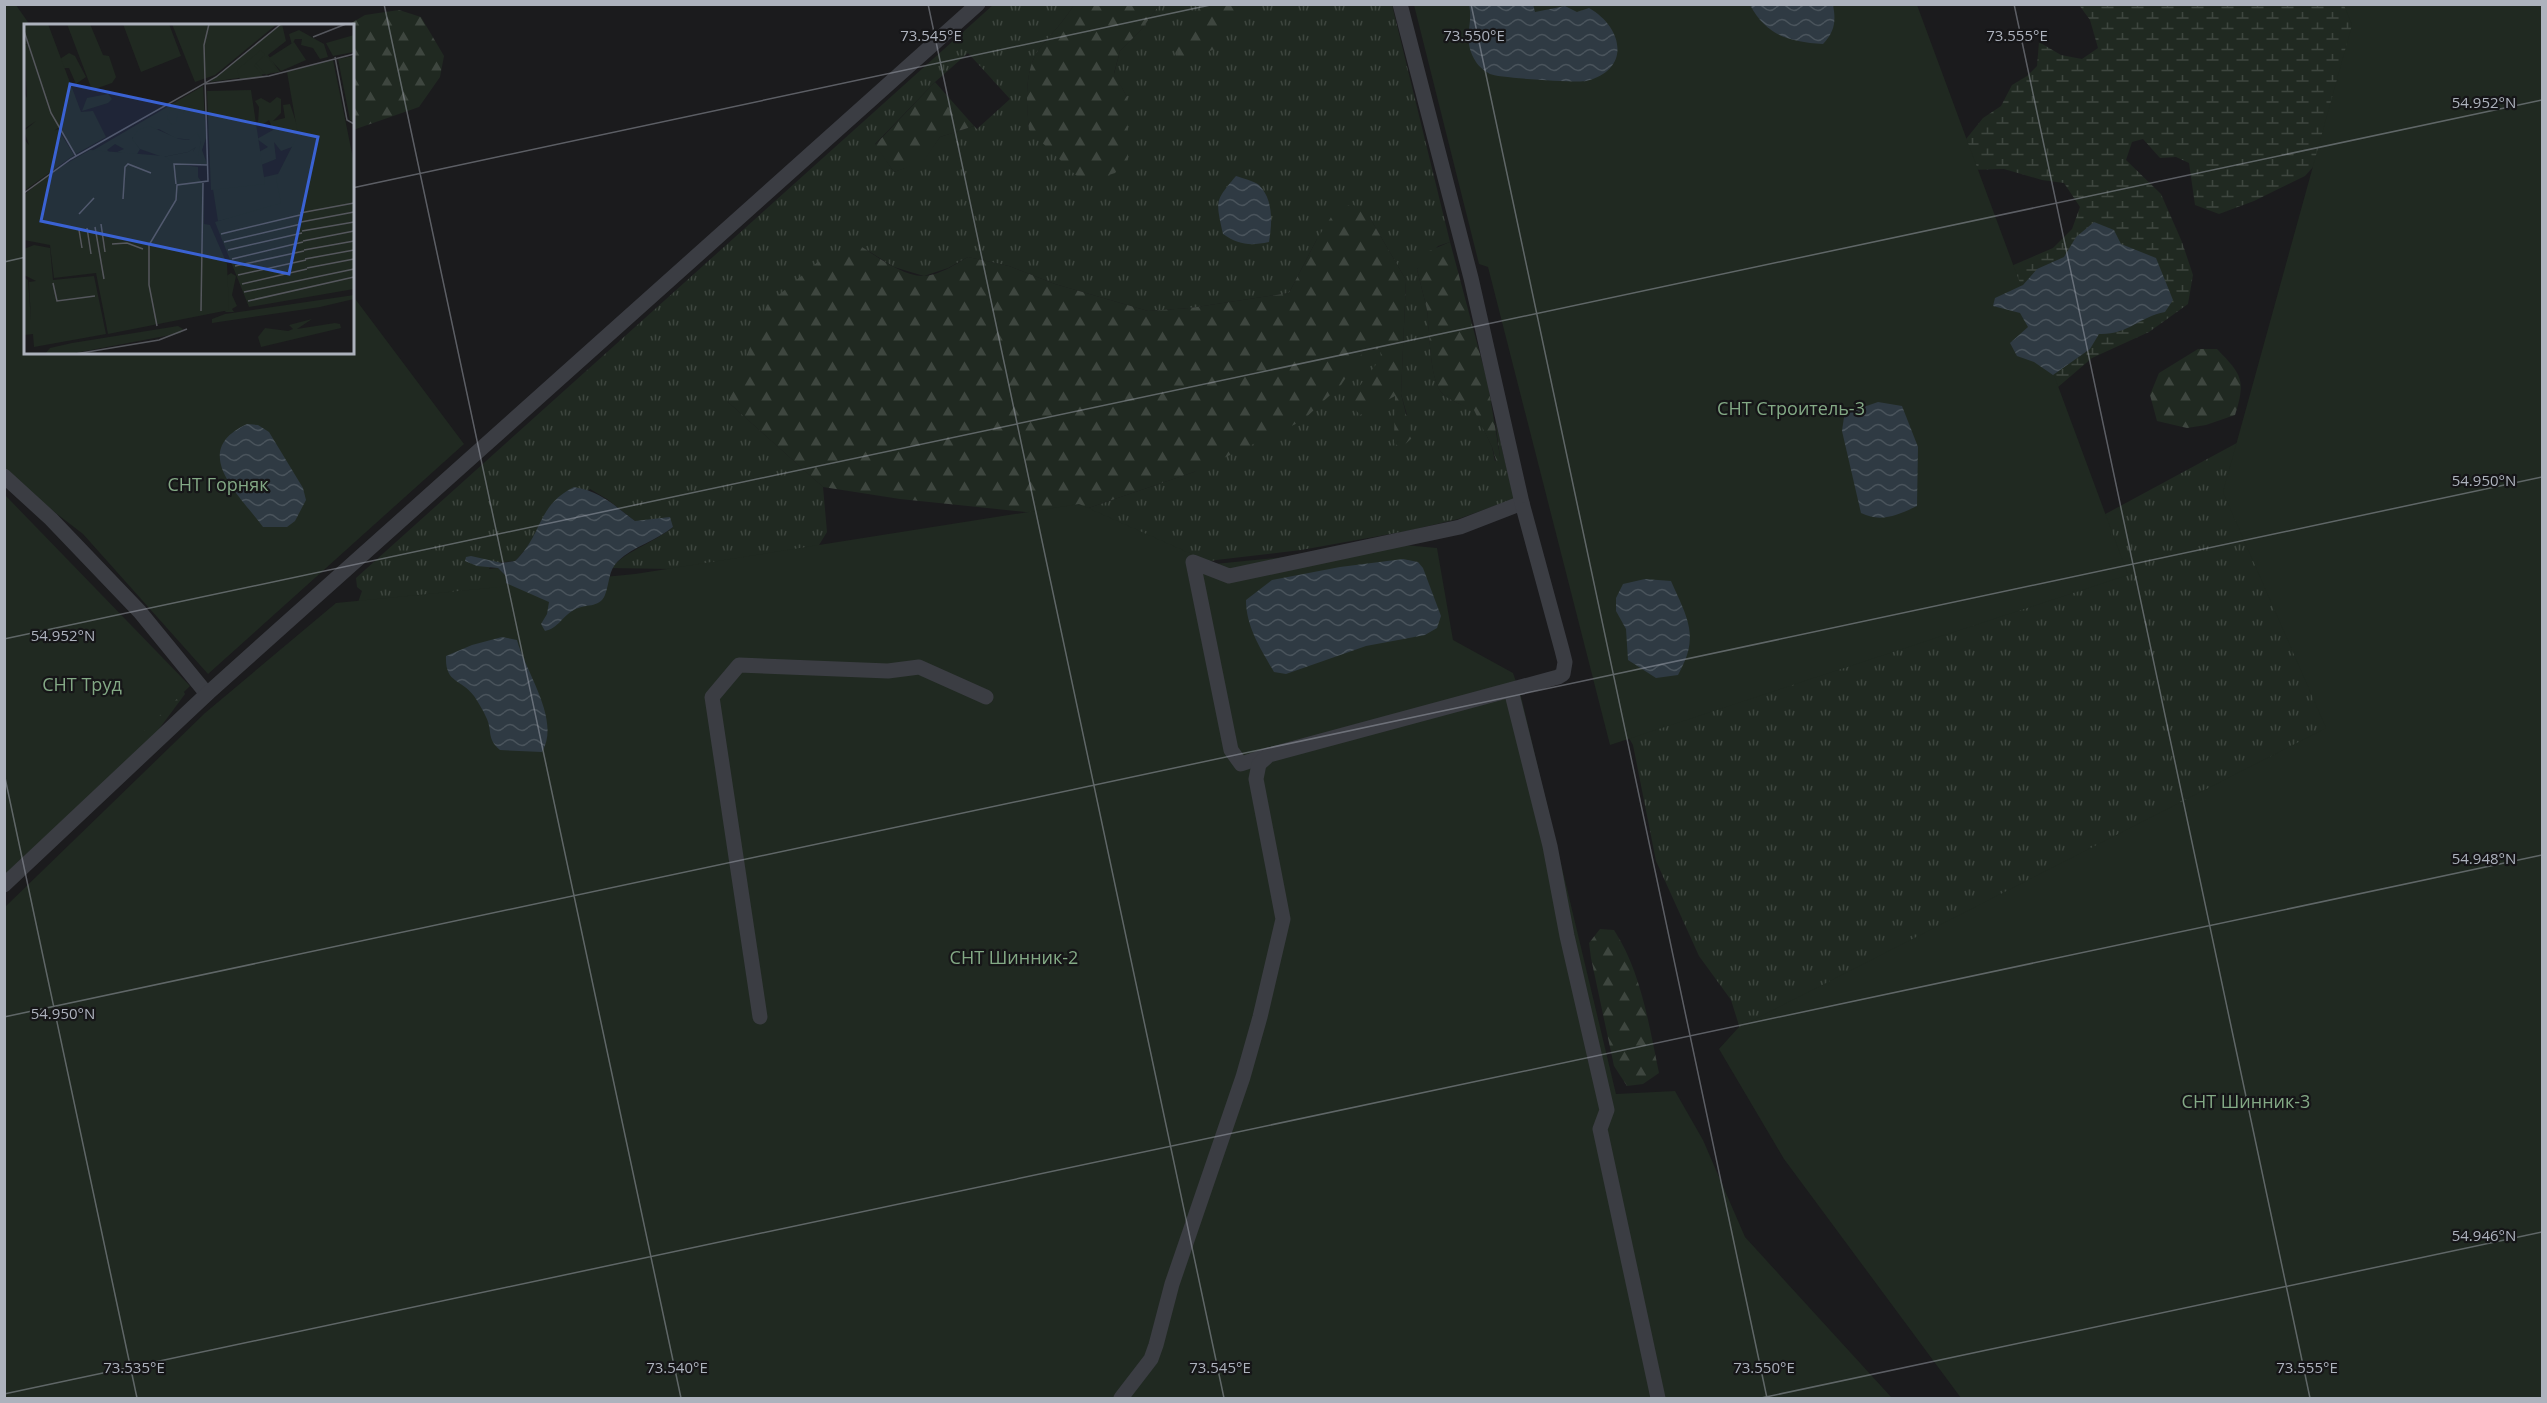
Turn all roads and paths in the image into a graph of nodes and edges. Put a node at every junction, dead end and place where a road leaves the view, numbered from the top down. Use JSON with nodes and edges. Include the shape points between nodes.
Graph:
{"nodes":[{"id":1,"x":978,"y":4,"type":"edge"},
{"id":2,"x":1400,"y":4,"type":"edge"},
{"id":3,"x":4,"y":476,"type":"edge"},
{"id":4,"x":1522,"y":503,"type":"junction"},
{"id":5,"x":1512,"y":690,"type":"junction"},
{"id":6,"x":207,"y":694,"type":"junction"},
{"id":7,"x":986,"y":697,"type":"dead end"},
{"id":8,"x":1269,"y":755,"type":"junction"},
{"id":9,"x":4,"y":885,"type":"edge"},
{"id":10,"x":760,"y":1017,"type":"dead end"},
{"id":11,"x":1121,"y":1398,"type":"edge"},
{"id":12,"x":1658,"y":1398,"type":"edge"}],
"edges":[{"from":1,"to":6,"type":"street"},
{"from":2,"to":4,"type":"street","via":[[1471,278]]},
{"from":3,"to":6,"type":"street","via":[[140,612]]},
{"from":4,"to":5,"type":"street","via":[[1565,662],[1563,674],[1558,677]]},
{"from":4,"to":8,"type":"street","via":[[1460,527],[1229,576],[1193,562],[1231,750],[1241,764]]},
{"from":5,"to":8,"type":"street"},
{"from":5,"to":12,"type":"street","via":[[1607,1110],[1600,1128]]},
{"from":6,"to":9,"type":"street"},
{"from":7,"to":10,"type":"street","via":[[920,667],[888,671],[739,665],[712,698]]},
{"from":8,"to":11,"type":"street","via":[[1259,764],[1256,779],[1283,919],[1243,1077],[1172,1284],[1156,1345],[1151,1359]]}]}
